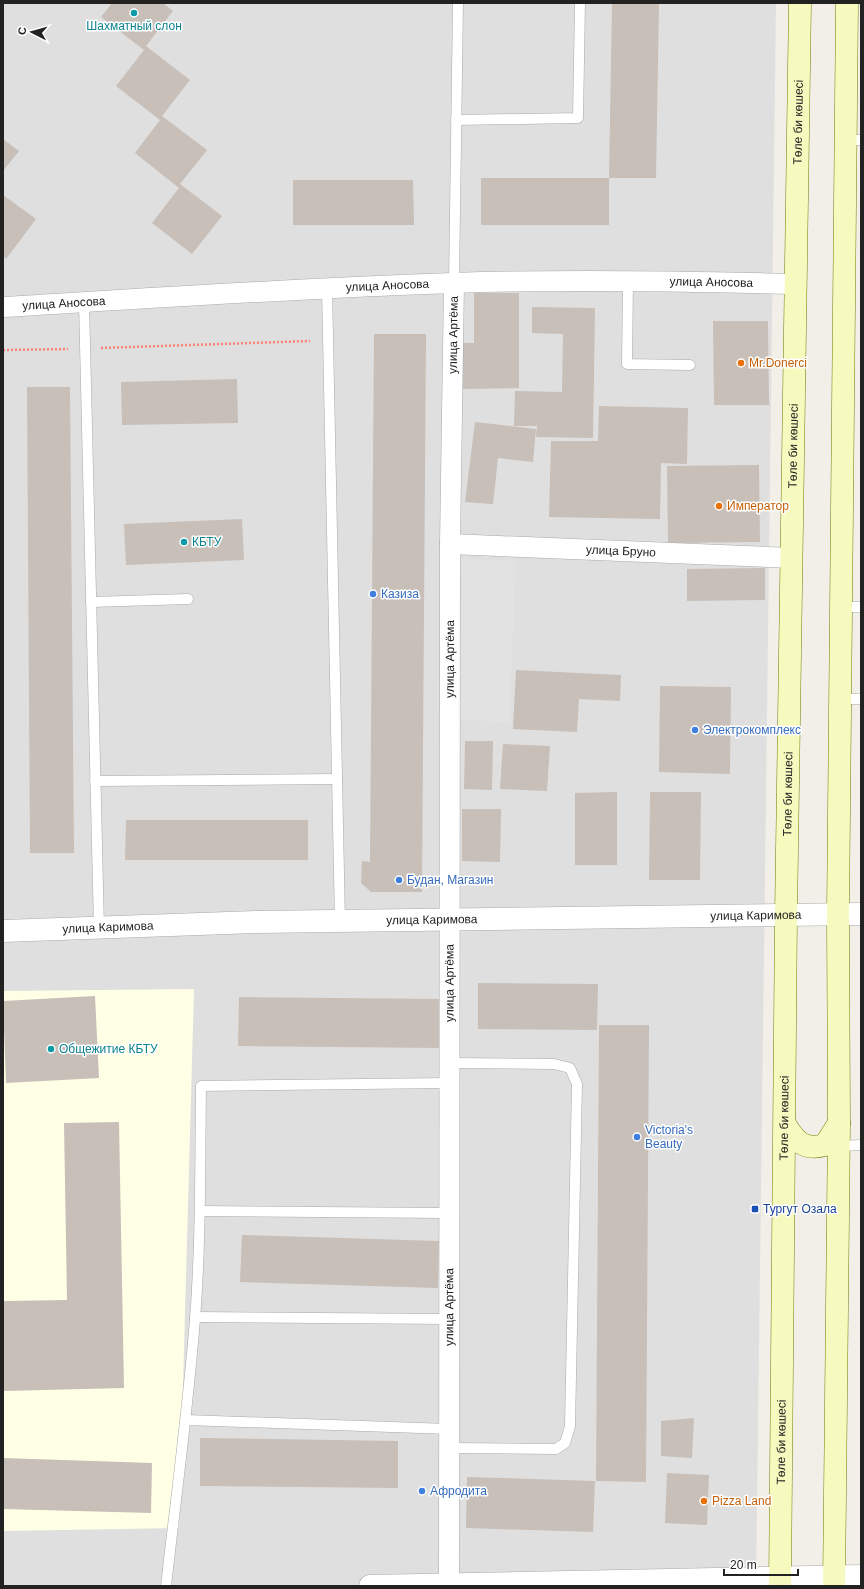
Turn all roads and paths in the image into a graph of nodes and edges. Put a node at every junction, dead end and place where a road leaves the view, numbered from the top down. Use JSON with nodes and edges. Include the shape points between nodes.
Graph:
{"nodes":[{"id":1,"x":458,"y":3,"type":"edge"},
{"id":2,"x":580,"y":3,"type":"edge"},
{"id":3,"x":800,"y":3,"type":"edge"},
{"id":4,"x":847,"y":3,"type":"edge"},
{"id":5,"x":456,"y":120,"type":"junction"},
{"id":6,"x":853,"y":140,"type":"edge"},
{"id":7,"x":628,"y":280,"type":"junction"},
{"id":8,"x":454,"y":283,"type":"junction"},
{"id":9,"x":796,"y":284,"type":"junction"},
{"id":10,"x":327,"y":288,"type":"junction"},
{"id":11,"x":84,"y":302,"type":"junction"},
{"id":12,"x":3,"y":307,"type":"edge"},
{"id":13,"x":328,"y":341,"type":"junction"},
{"id":14,"x":85,"y":349,"type":"junction"},
{"id":15,"x":3,"y":350,"type":"edge"},
{"id":16,"x":690,"y":365,"type":"dead end"},
{"id":17,"x":450,"y":544,"type":"junction"},
{"id":18,"x":792,"y":558,"type":"junction"},
{"id":19,"x":188,"y":599,"type":"dead end"},
{"id":20,"x":91,"y":602,"type":"junction"},
{"id":21,"x":851,"y":607,"type":"edge"},
{"id":22,"x":851,"y":699,"type":"edge"},
{"id":23,"x":337,"y":779,"type":"junction"},
{"id":24,"x":95,"y":781,"type":"junction"},
{"id":25,"x":838,"y":914,"type":"junction"},
{"id":26,"x":861,"y":914,"type":"edge"},
{"id":27,"x":786,"y":915,"type":"junction"},
{"id":28,"x":450,"y":919,"type":"junction"},
{"id":29,"x":340,"y":922,"type":"junction"},
{"id":30,"x":99,"y":928,"type":"junction"},
{"id":31,"x":3,"y":931,"type":"edge"},
{"id":32,"x":449,"y":1063,"type":"junction"},
{"id":33,"x":449,"y":1083,"type":"junction"},
{"id":34,"x":785,"y":1124,"type":"junction"},
{"id":35,"x":839,"y":1124,"type":"junction"},
{"id":36,"x":861,"y":1145,"type":"edge"},
{"id":37,"x":839,"y":1146,"type":"junction"},
{"id":38,"x":200,"y":1211,"type":"junction"},
{"id":39,"x":449,"y":1213,"type":"junction"},
{"id":40,"x":195,"y":1317,"type":"junction"},
{"id":41,"x":449,"y":1319,"type":"junction"},
{"id":42,"x":186,"y":1420,"type":"junction"},
{"id":43,"x":449,"y":1429,"type":"junction"},
{"id":44,"x":449,"y":1448,"type":"junction"},
{"id":45,"x":861,"y":1576,"type":"edge"},
{"id":46,"x":780,"y":1582,"type":"edge"},
{"id":47,"x":834,"y":1582,"type":"edge"},
{"id":48,"x":449,"y":1585,"type":"edge"},
{"id":49,"x":166,"y":1586,"type":"edge"},
{"id":50,"x":370,"y":1586,"type":"edge"}],
"edges":[{"from":1,"to":5,"type":"lane"},
{"from":2,"to":5,"type":"lane","via":[[578,118]]},
{"from":3,"to":9,"type":"main road","name":"Төле би көшесі"},
{"from":4,"to":6,"type":"main road"},
{"from":5,"to":8,"type":"lane"},
{"from":6,"to":21,"type":"main road"},
{"from":7,"to":8,"type":"street","name":"улица Аносова"},
{"from":7,"to":9,"type":"street","name":"улица Аносова"},
{"from":7,"to":16,"type":"lane","via":[[627,364]]},
{"from":8,"to":10,"type":"street","name":"улица Аносова"},
{"from":8,"to":17,"type":"street","name":"улица Артёма"},
{"from":9,"to":18,"type":"main road","name":"Төле би көшесі"},
{"from":10,"to":11,"type":"street","name":"улица Аносова"},
{"from":10,"to":13,"type":"lane"},
{"from":11,"to":12,"type":"street","name":"улица Аносова"},
{"from":11,"to":14,"type":"lane"},
{"from":13,"to":14,"type":"path"},
{"from":13,"to":23,"type":"lane"},
{"from":14,"to":15,"type":"path"},
{"from":14,"to":20,"type":"lane"},
{"from":17,"to":18,"type":"street","name":"улица Бруно"},
{"from":17,"to":28,"type":"street","name":"улица Артёма"},
{"from":18,"to":27,"type":"main road","name":"Төле би көшесі"},
{"from":19,"to":20,"type":"lane"},
{"from":20,"to":24,"type":"lane"},
{"from":21,"to":22,"type":"main road"},
{"from":22,"to":25,"type":"main road"},
{"from":23,"to":24,"type":"lane"},
{"from":23,"to":29,"type":"lane"},
{"from":24,"to":30,"type":"lane"},
{"from":25,"to":26,"type":"street","name":"улица Каримова"},
{"from":25,"to":27,"type":"street","name":"улица Каримова"},
{"from":25,"to":35,"type":"main road"},
{"from":27,"to":28,"type":"street","name":"улица Каримова"},
{"from":27,"to":34,"type":"main road","name":"Төле би көшесі"},
{"from":28,"to":29,"type":"street","name":"улица Каримова"},
{"from":28,"to":32,"type":"street","name":"улица Артёма"},
{"from":29,"to":30,"type":"street","name":"улица Каримова","via":[[256,922]]},
{"from":30,"to":31,"type":"street","name":"улица Каримова"},
{"from":32,"to":33,"type":"street","name":"улица Артёма"},
{"from":32,"to":44,"type":"lane","via":[[554,1064],[570,1068],[577,1084],[570,1426],[565,1443],[556,1449]]},
{"from":33,"to":38,"type":"lane","via":[[202,1086]]},
{"from":33,"to":39,"type":"street","name":"улица Артёма"},
{"from":34,"to":35,"type":"main road","via":[[794,1139],[816,1148],[824,1145]]},
{"from":34,"to":46,"type":"main road","name":"Төле би көшесі"},
{"from":35,"to":37,"type":"main road"},
{"from":36,"to":37,"type":"lane"},
{"from":37,"to":47,"type":"main road"},
{"from":38,"to":39,"type":"lane"},
{"from":38,"to":40,"type":"lane"},
{"from":39,"to":41,"type":"street","name":"улица Артёма"},
{"from":40,"to":41,"type":"lane"},
{"from":40,"to":42,"type":"lane"},
{"from":41,"to":43,"type":"street","name":"улица Артёма"},
{"from":42,"to":43,"type":"lane"},
{"from":42,"to":49,"type":"lane"},
{"from":43,"to":44,"type":"street","name":"улица Артёма"},
{"from":44,"to":48,"type":"street","name":"улица Артёма"},
{"from":45,"to":47,"type":"street"},
{"from":46,"to":47,"type":"street"},
{"from":46,"to":48,"type":"street"},
{"from":48,"to":50,"type":"street"}]}
